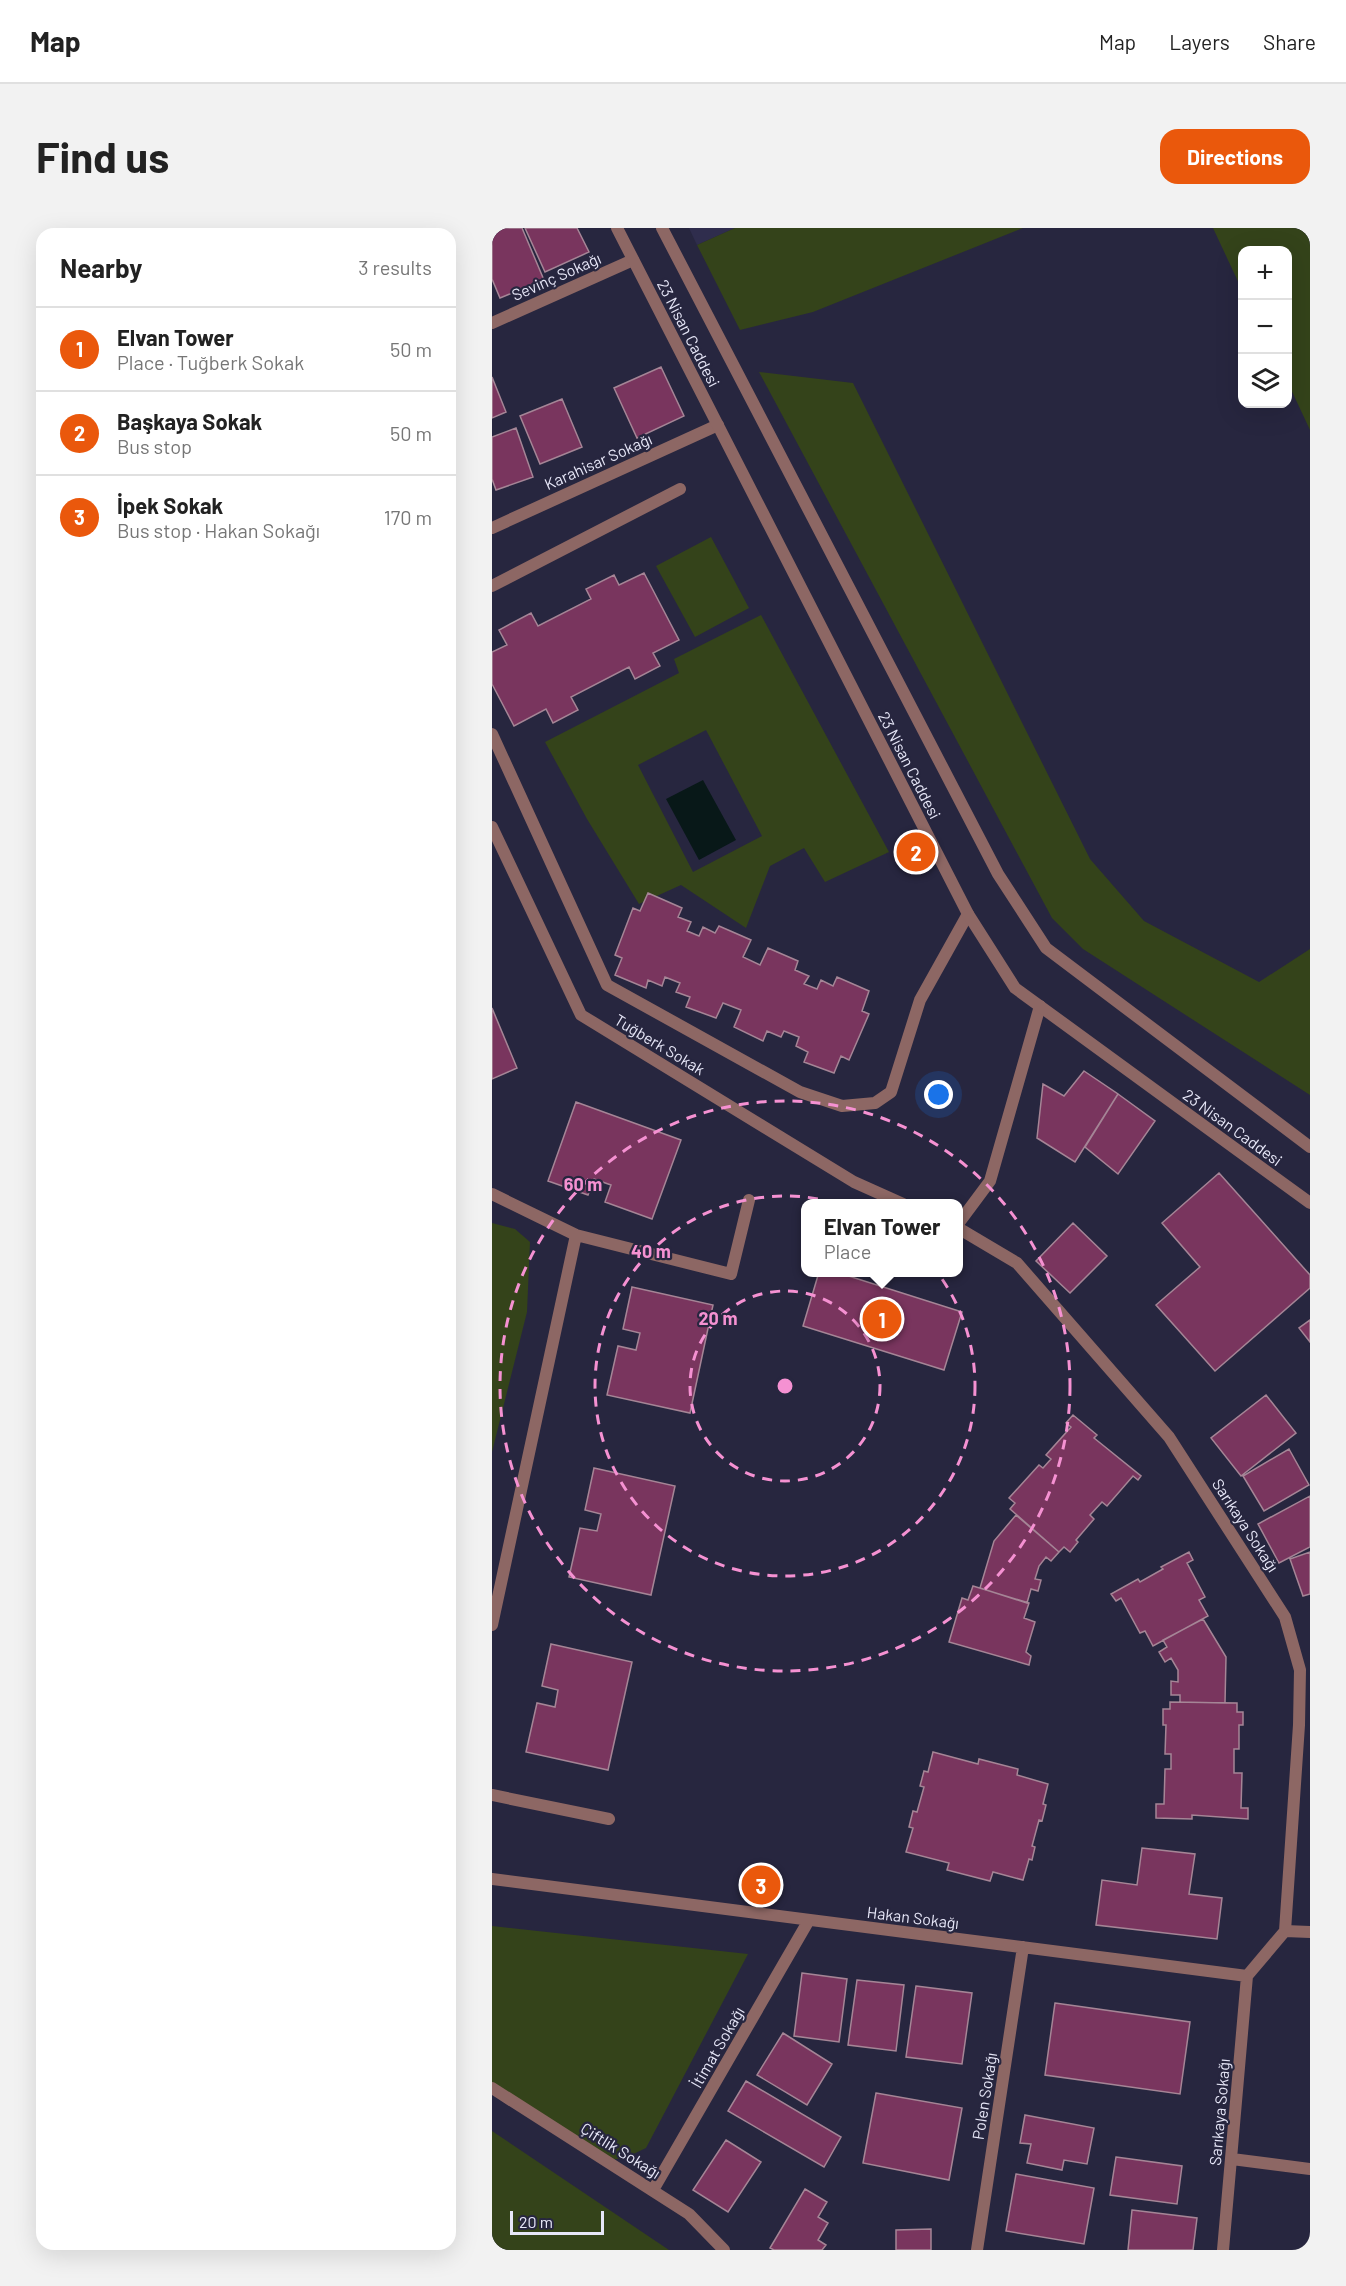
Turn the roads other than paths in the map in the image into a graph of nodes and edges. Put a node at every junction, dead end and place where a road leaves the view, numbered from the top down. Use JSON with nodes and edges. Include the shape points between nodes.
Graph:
{"nodes":[{"id":1,"x":617,"y":228,"type":"edge"},
{"id":2,"x":662,"y":228,"type":"edge"},
{"id":3,"x":633,"y":260,"type":"junction"},
{"id":4,"x":492,"y":323,"type":"edge"},
{"id":5,"x":718,"y":425,"type":"junction"},
{"id":6,"x":680,"y":489,"type":"dead end"},
{"id":7,"x":492,"y":528,"type":"edge"},
{"id":8,"x":492,"y":586,"type":"edge"},
{"id":9,"x":492,"y":734,"type":"edge"},
{"id":10,"x":492,"y":827,"type":"edge"},
{"id":11,"x":968,"y":914,"type":"junction"},
{"id":12,"x":1040,"y":1006,"type":"junction"},
{"id":13,"x":1310,"y":1147,"type":"edge"},
{"id":14,"x":492,"y":1194,"type":"edge"},
{"id":15,"x":894,"y":1199,"type":"edge"},
{"id":16,"x":749,"y":1200,"type":"dead end"},
{"id":17,"x":1310,"y":1203,"type":"edge"},
{"id":18,"x":963,"y":1219,"type":"edge"},
{"id":19,"x":963,"y":1229,"type":"edge"},
{"id":20,"x":576,"y":1235,"type":"junction"},
{"id":21,"x":492,"y":1625,"type":"edge"},
{"id":22,"x":1304,"y":1724,"type":"edge"},
{"id":23,"x":492,"y":1795,"type":"edge"},
{"id":24,"x":609,"y":1819,"type":"dead end"},
{"id":25,"x":492,"y":1879,"type":"edge"},
{"id":26,"x":809,"y":1920,"type":"junction"},
{"id":27,"x":1285,"y":1931,"type":"junction"},
{"id":28,"x":1310,"y":1932,"type":"edge"},
{"id":29,"x":1023,"y":1947,"type":"junction"},
{"id":30,"x":1247,"y":1976,"type":"junction"},
{"id":31,"x":492,"y":2088,"type":"edge"},
{"id":32,"x":1232,"y":2159,"type":"junction"},
{"id":33,"x":1310,"y":2169,"type":"edge"},
{"id":34,"x":653,"y":2190,"type":"junction"},
{"id":35,"x":724,"y":2250,"type":"edge"},
{"id":36,"x":977,"y":2250,"type":"edge"},
{"id":37,"x":1223,"y":2250,"type":"edge"}],
"edges":[{"from":1,"to":3,"type":"street","name":"23 Nisan Caddesi"},
{"from":2,"to":13,"type":"street","name":"23 Nisan Caddesi","via":[[998,874],[1046,948]]},
{"from":3,"to":4,"type":"street","name":"Sevinç Sokağı"},
{"from":3,"to":5,"type":"street","name":"23 Nisan Caddesi"},
{"from":5,"to":7,"type":"street","name":"Karahisar Sokağı"},
{"from":5,"to":11,"type":"street","name":"23 Nisan Caddesi"},
{"from":6,"to":8,"type":"street"},
{"from":9,"to":11,"type":"street","via":[[608,985],[800,1092],[842,1106],[875,1103],[891,1092],[920,1000]]},
{"from":10,"to":15,"type":"street","name":"Tuğberk Sokak","via":[[581,1015],[854,1182]]},
{"from":11,"to":12,"type":"street","name":"23 Nisan Caddesi","via":[[1015,988]]},
{"from":12,"to":17,"type":"street","name":"23 Nisan Caddesi"},
{"from":12,"to":18,"type":"street","via":[[990,1181]]},
{"from":14,"to":20,"type":"street"},
{"from":16,"to":20,"type":"street","via":[[731,1274]]},
{"from":19,"to":22,"type":"street","name":"Sarıkaya Sokağı","via":[[1017,1263],[1169,1437],[1285,1617],[1300,1670]]},
{"from":20,"to":21,"type":"street"},
{"from":22,"to":27,"type":"street","name":"Sarıkaya Sokağı"},
{"from":23,"to":24,"type":"street"},
{"from":25,"to":26,"type":"street","name":"Hakan Sokağı"},
{"from":26,"to":29,"type":"street","name":"Hakan Sokağı"},
{"from":26,"to":34,"type":"street","name":"İtimat Sokağı"},
{"from":27,"to":28,"type":"street"},
{"from":27,"to":30,"type":"street"},
{"from":29,"to":30,"type":"street","name":"Hakan Sokağı"},
{"from":29,"to":36,"type":"street","name":"Polen Sokağı"},
{"from":30,"to":32,"type":"street","name":"Sarıkaya Sokağı"},
{"from":31,"to":34,"type":"street","name":"Çiftlik Sokağı"},
{"from":32,"to":33,"type":"street"},
{"from":32,"to":37,"type":"street","name":"Sarıkaya Sokağı"},
{"from":34,"to":35,"type":"street","name":"Çiftlik Sokağı","via":[[689,2214]]}]}
